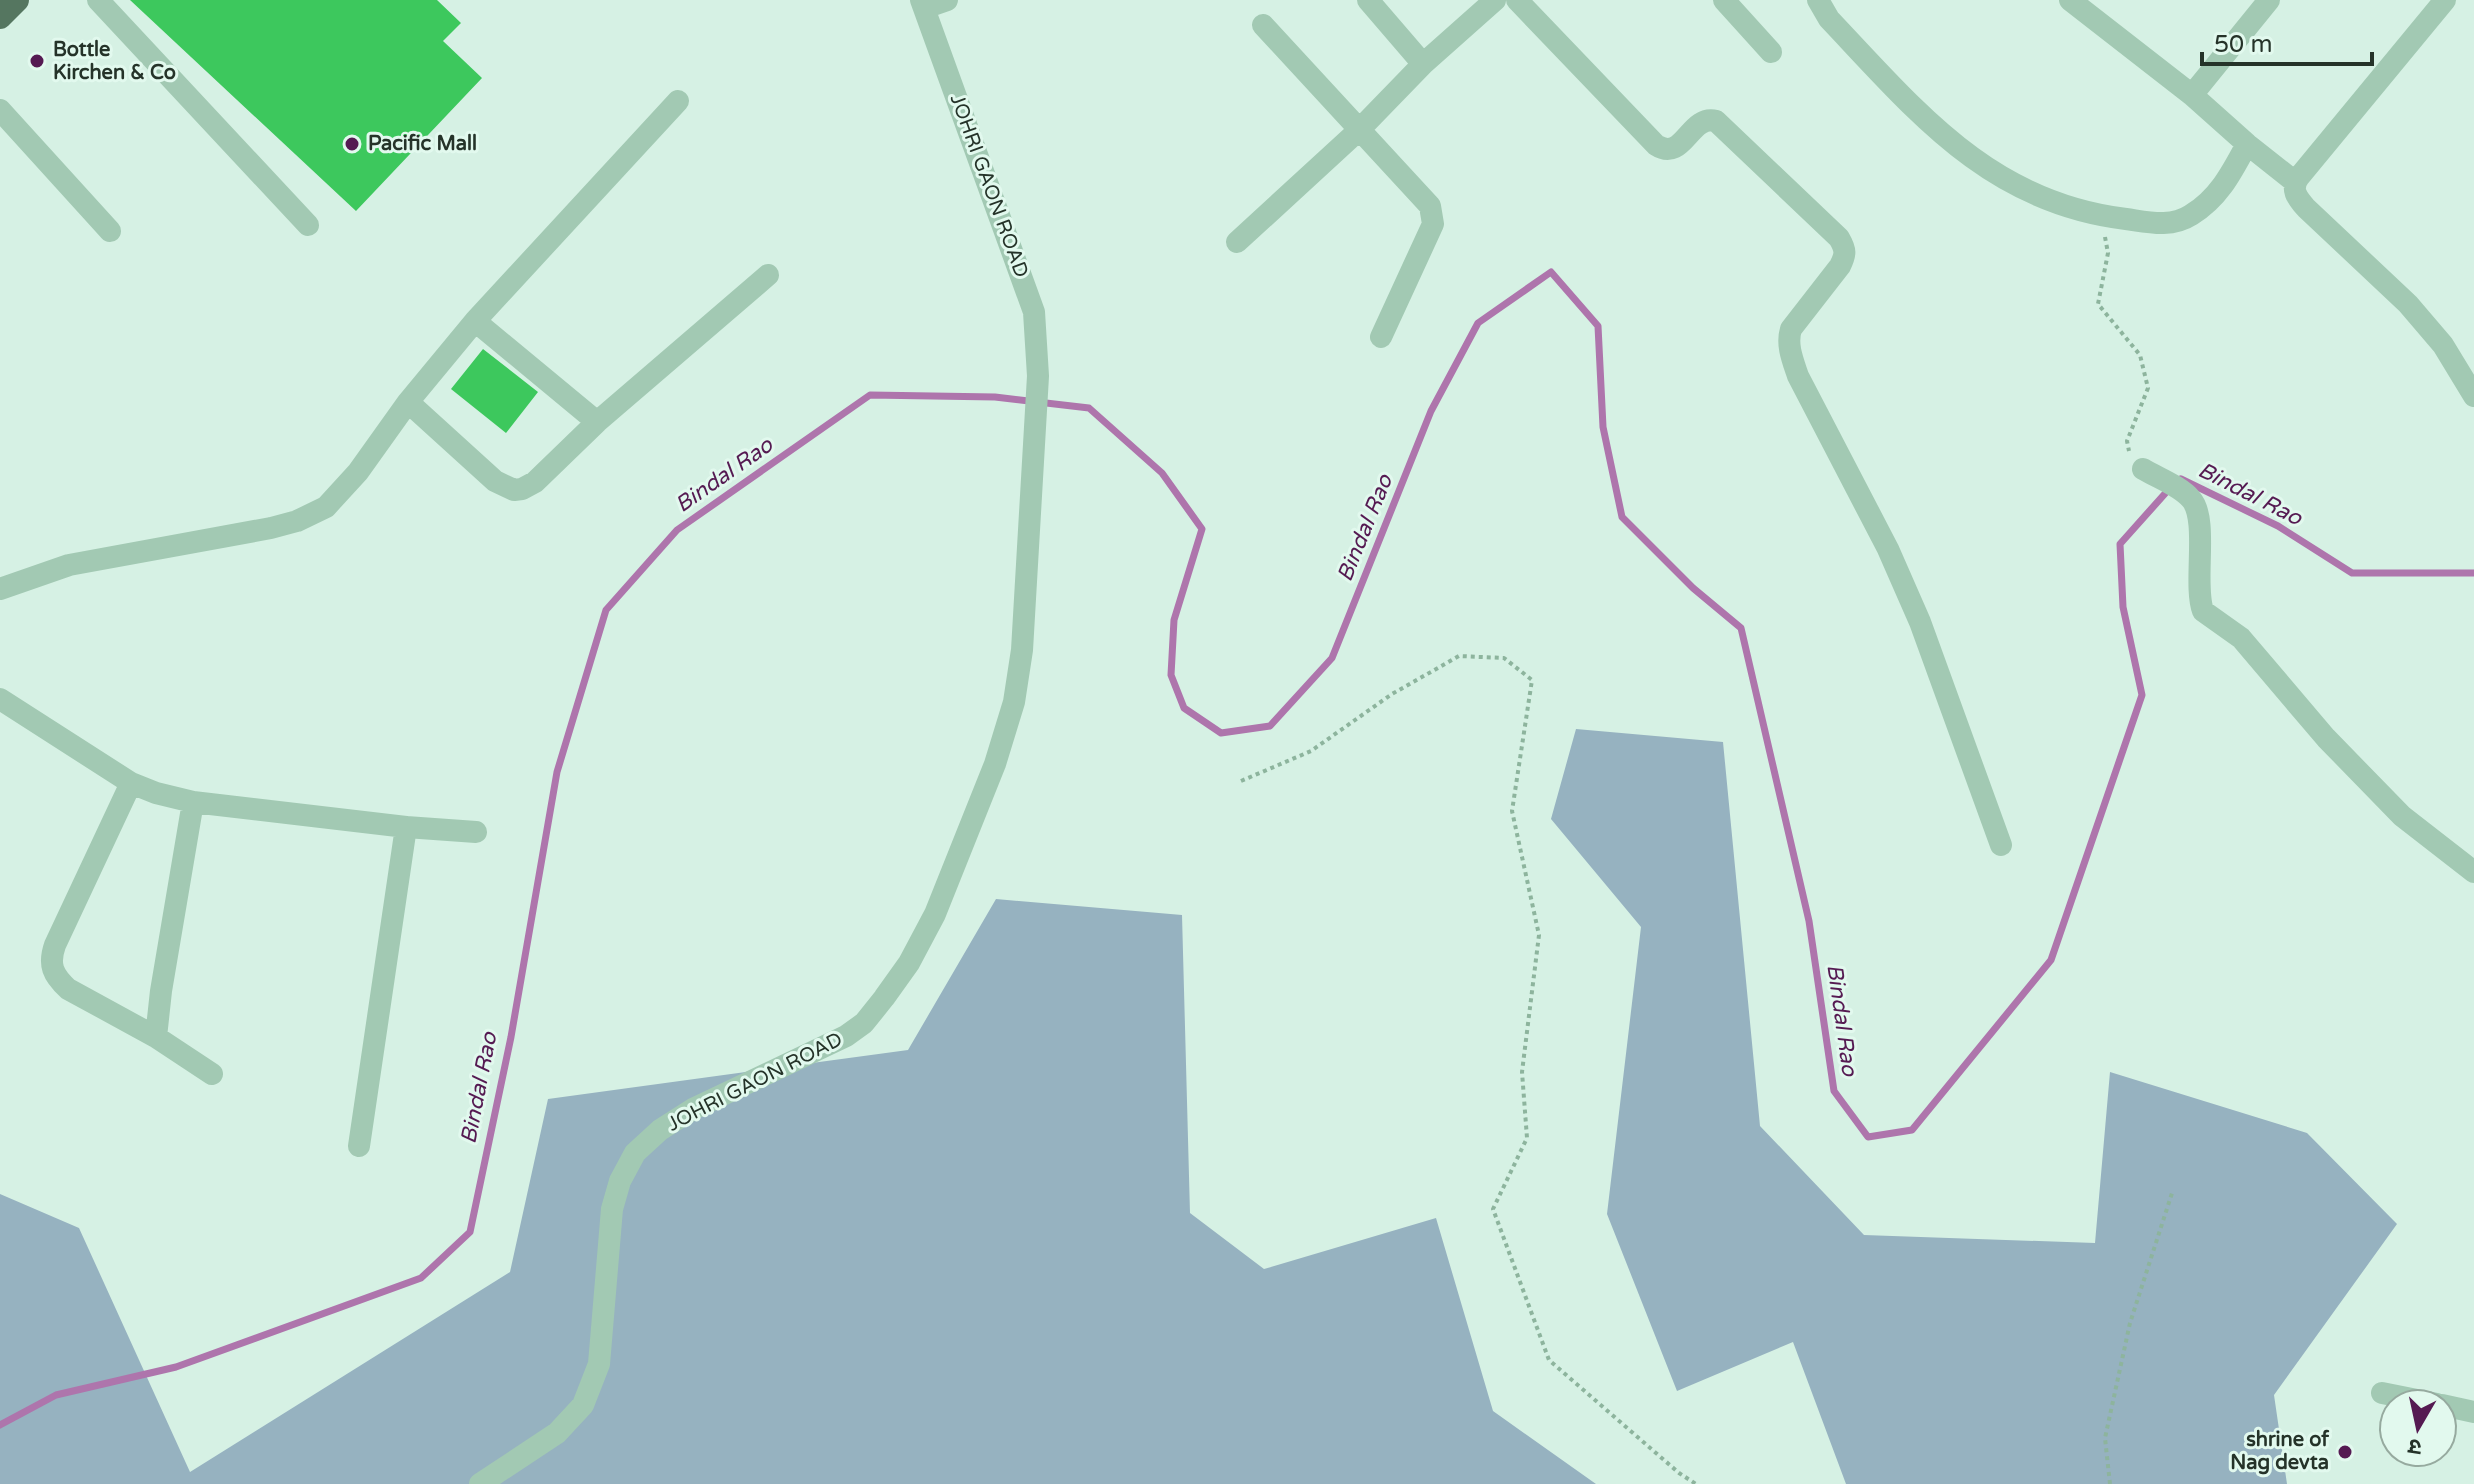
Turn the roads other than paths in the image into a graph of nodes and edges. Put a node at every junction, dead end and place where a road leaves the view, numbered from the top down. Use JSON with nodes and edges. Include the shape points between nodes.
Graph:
{"nodes":[{"id":1,"x":17,"y":0,"type":"edge"},
{"id":2,"x":98,"y":0,"type":"edge"},
{"id":3,"x":947,"y":0,"type":"edge"},
{"id":4,"x":1368,"y":0,"type":"edge"},
{"id":5,"x":1495,"y":0,"type":"edge"},
{"id":6,"x":1517,"y":0,"type":"edge"},
{"id":7,"x":1724,"y":0,"type":"edge"},
{"id":8,"x":1818,"y":0,"type":"edge"},
{"id":9,"x":2269,"y":0,"type":"edge"},
{"id":10,"x":2445,"y":0,"type":"edge"},
{"id":11,"x":2079,"y":3,"type":"edge"},
{"id":12,"x":922,"y":4,"type":"edge"},
{"id":13,"x":0,"y":17,"type":"edge"},
{"id":14,"x":1263,"y":25,"type":"dead end"},
{"id":15,"x":1771,"y":52,"type":"dead end"},
{"id":16,"x":1423,"y":64,"type":"junction"},
{"id":17,"x":2192,"y":95,"type":"junction"},
{"id":18,"x":678,"y":101,"type":"dead end"},
{"id":19,"x":0,"y":110,"type":"edge"},
{"id":20,"x":1359,"y":130,"type":"junction"},
{"id":21,"x":2247,"y":144,"type":"junction"},
{"id":22,"x":2295,"y":182,"type":"junction"},
{"id":23,"x":308,"y":225,"type":"dead end"},
{"id":24,"x":110,"y":231,"type":"dead end"},
{"id":25,"x":1237,"y":242,"type":"dead end"},
{"id":26,"x":768,"y":275,"type":"dead end"},
{"id":27,"x":475,"y":321,"type":"junction"},
{"id":28,"x":1381,"y":337,"type":"dead end"},
{"id":29,"x":2474,"y":396,"type":"edge"},
{"id":30,"x":408,"y":402,"type":"junction"},
{"id":31,"x":597,"y":422,"type":"junction"},
{"id":32,"x":2143,"y":469,"type":"road end"},
{"id":33,"x":0,"y":589,"type":"edge"},
{"id":34,"x":0,"y":699,"type":"edge"},
{"id":35,"x":131,"y":783,"type":"junction"},
{"id":36,"x":193,"y":802,"type":"junction"},
{"id":37,"x":406,"y":827,"type":"junction"},
{"id":38,"x":476,"y":832,"type":"dead end"},
{"id":39,"x":2001,"y":845,"type":"dead end"},
{"id":40,"x":2474,"y":872,"type":"edge"},
{"id":41,"x":156,"y":1037,"type":"junction"},
{"id":42,"x":212,"y":1074,"type":"dead end"},
{"id":43,"x":359,"y":1146,"type":"dead end"},
{"id":44,"x":480,"y":1484,"type":"edge"}],
"edges":[{"from":1,"to":13,"type":"main road"},
{"from":2,"to":23,"type":"street"},
{"from":3,"to":12,"type":"street"},
{"from":4,"to":16,"type":"street"},
{"from":5,"to":16,"type":"street"},
{"from":6,"to":39,"type":"street","via":[[1656,145],[1676,148],[1699,123],[1716,121],[1846,249],[1840,266],[1791,329],[1790,351],[1920,622]]},
{"from":7,"to":15,"type":"street"},
{"from":8,"to":21,"type":"street","via":[[1829,19],[1946,139],[2032,194],[2068,208],[2158,223],[2189,217],[2226,183]]},
{"from":9,"to":17,"type":"street"},
{"from":10,"to":22,"type":"street"},
{"from":11,"to":17,"type":"street"},
{"from":12,"to":44,"type":"street","name":"JOHRI GAON ROAD","via":[[1034,312],[1038,376],[1022,650],[1014,702],[935,914],[909,963],[864,1023],[846,1036],[693,1109],[635,1153],[612,1209],[599,1364],[583,1405],[557,1433]]},
{"from":14,"to":20,"type":"street"},
{"from":16,"to":20,"type":"street"},
{"from":17,"to":21,"type":"street"},
{"from":18,"to":27,"type":"street"},
{"from":19,"to":24,"type":"street"},
{"from":20,"to":25,"type":"street"},
{"from":20,"to":28,"type":"street","via":[[1422,195],[1433,216]]},
{"from":21,"to":22,"type":"street"},
{"from":22,"to":29,"type":"street","via":[[2297,198],[2306,208],[2426,324]]},
{"from":26,"to":31,"type":"street"},
{"from":27,"to":30,"type":"street"},
{"from":27,"to":31,"type":"street"},
{"from":30,"to":31,"type":"street","via":[[495,481],[514,490],[535,482]]},
{"from":30,"to":33,"type":"street","via":[[326,507],[297,521],[69,565]]},
{"from":32,"to":40,"type":"street","via":[[2195,502],[2203,611],[2241,638],[2393,807]]},
{"from":34,"to":35,"type":"street"},
{"from":35,"to":36,"type":"street"},
{"from":35,"to":41,"type":"street","via":[[51,958],[54,973],[68,989]]},
{"from":36,"to":37,"type":"street"},
{"from":36,"to":41,"type":"street"},
{"from":37,"to":38,"type":"street"},
{"from":37,"to":43,"type":"street"},
{"from":41,"to":42,"type":"street"}]}
